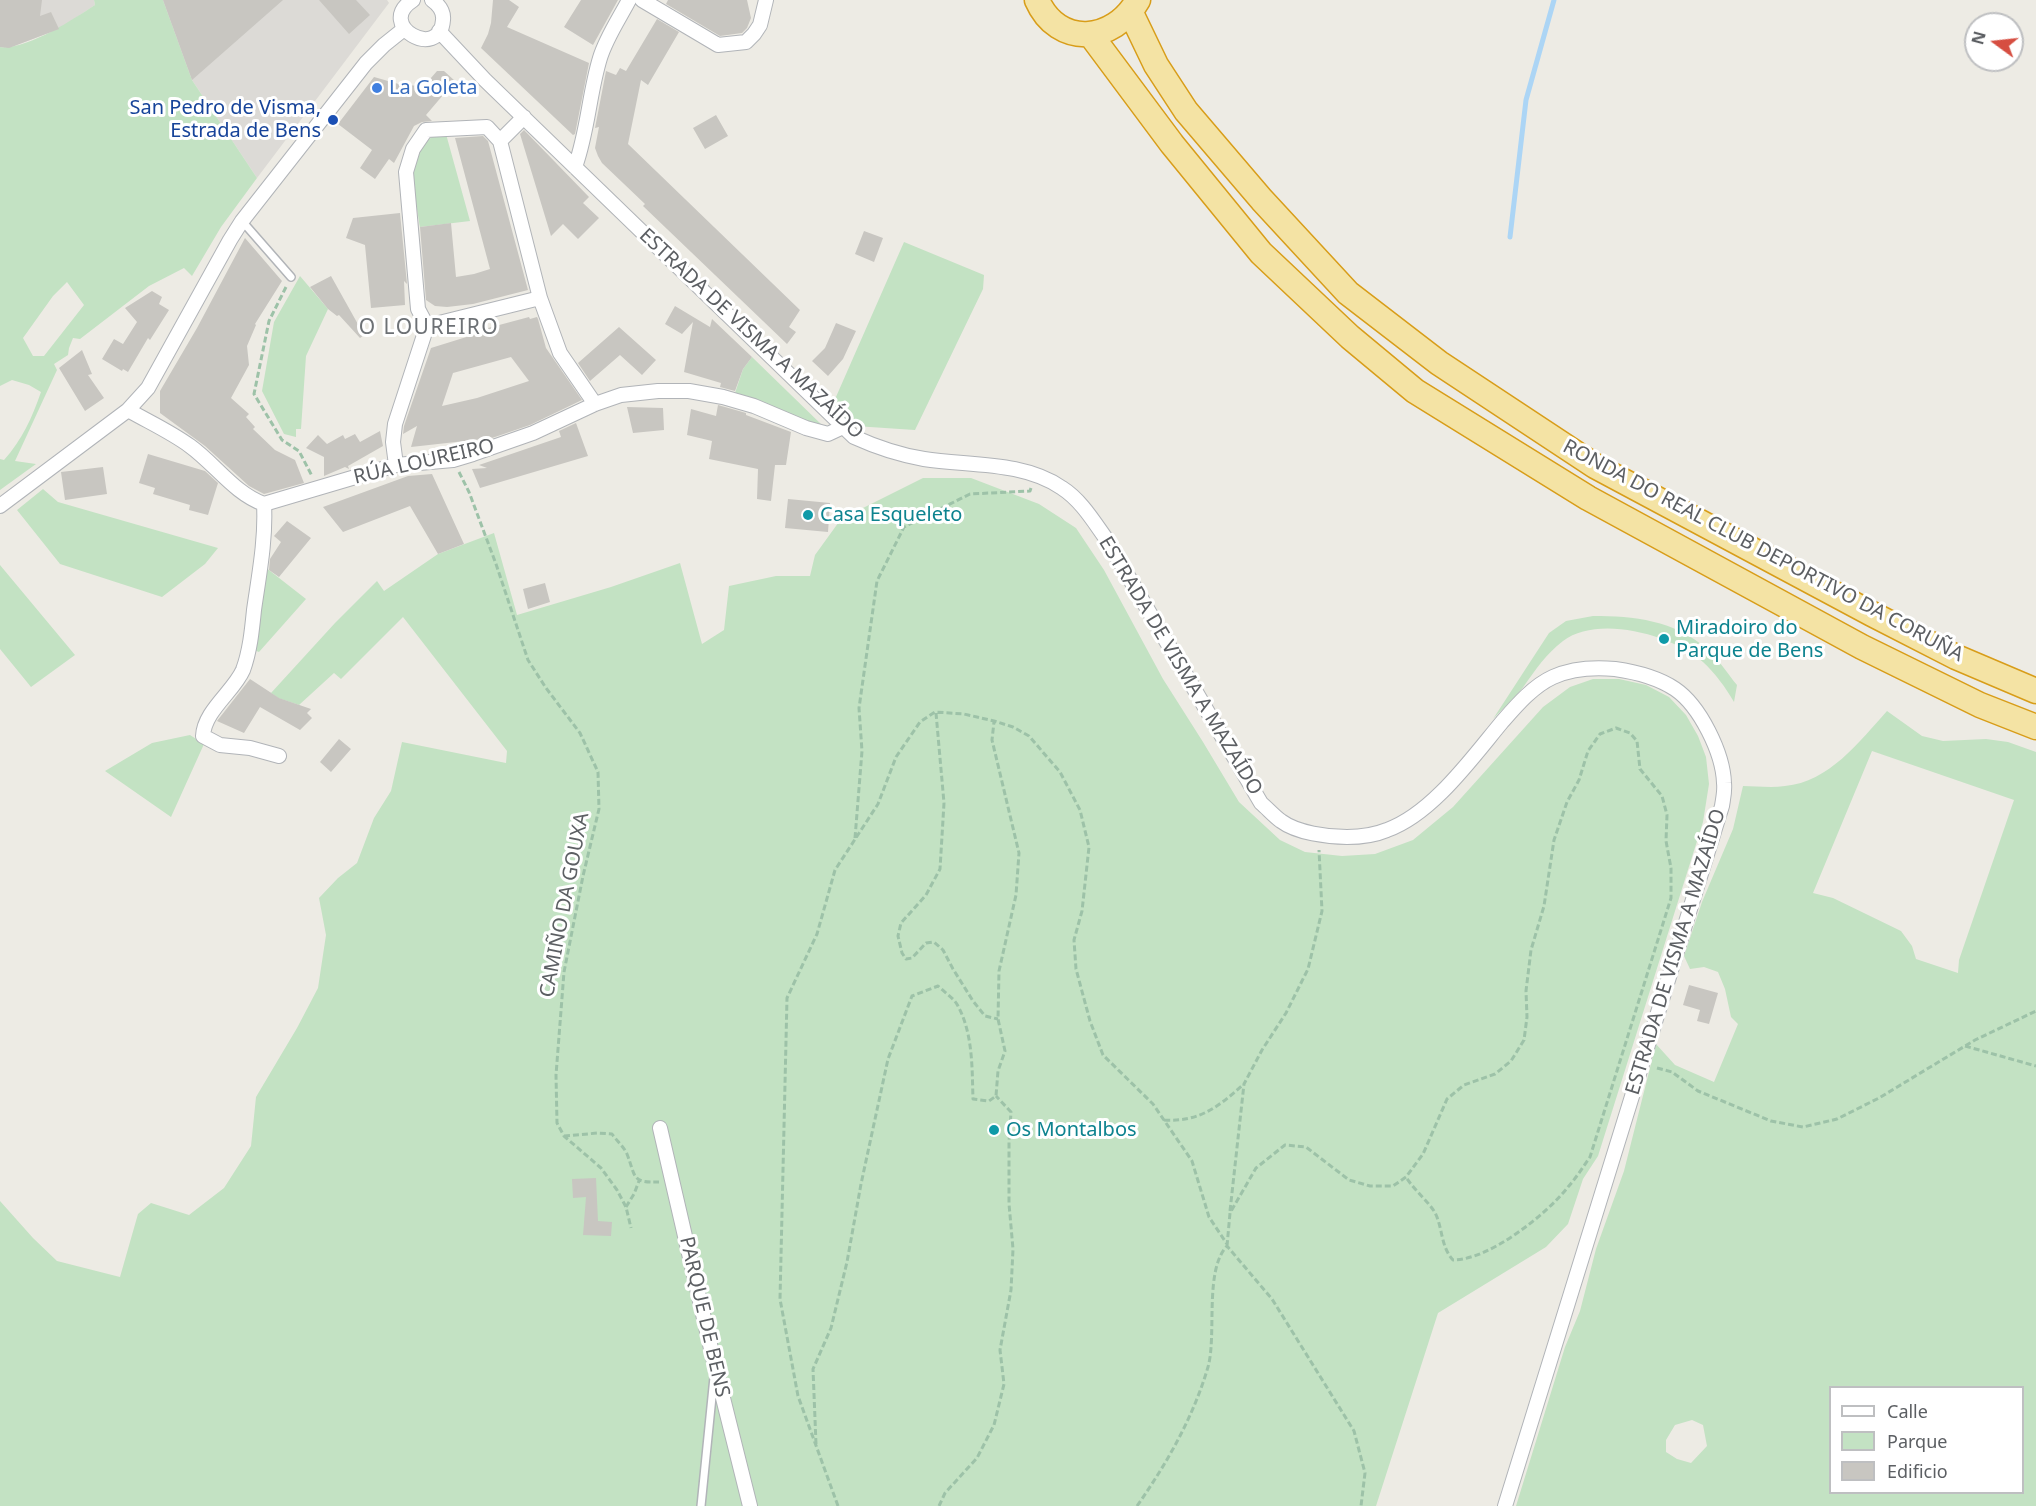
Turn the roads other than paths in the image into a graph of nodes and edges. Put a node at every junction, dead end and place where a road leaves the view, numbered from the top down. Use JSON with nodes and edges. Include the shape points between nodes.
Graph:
{"nodes":[{"id":1,"x":413,"y":0,"type":"edge"},
{"id":2,"x":432,"y":0,"type":"edge"},
{"id":3,"x":629,"y":0,"type":"edge"},
{"id":4,"x":642,"y":0,"type":"edge"},
{"id":5,"x":766,"y":0,"type":"edge"},
{"id":6,"x":1037,"y":0,"type":"edge"},
{"id":7,"x":1134,"y":6,"type":"edge"},
{"id":8,"x":404,"y":29,"type":"junction"},
{"id":9,"x":439,"y":31,"type":"junction"},
{"id":10,"x":1090,"y":34,"type":"junction"},
{"id":11,"x":524,"y":117,"type":"junction"},
{"id":12,"x":500,"y":141,"type":"junction"},
{"id":13,"x":575,"y":167,"type":"junction"},
{"id":14,"x":242,"y":221,"type":"junction"},
{"id":15,"x":291,"y":277,"type":"road end"},
{"id":16,"x":540,"y":298,"type":"junction"},
{"id":17,"x":427,"y":326,"type":"junction"},
{"id":18,"x":595,"y":404,"type":"junction"},
{"id":19,"x":128,"y":410,"type":"junction"},
{"id":20,"x":843,"y":427,"type":"junction"},
{"id":21,"x":396,"y":465,"type":"junction"},
{"id":22,"x":264,"y":504,"type":"junction"},
{"id":23,"x":0,"y":506,"type":"edge"},
{"id":24,"x":2036,"y":691,"type":"edge"},
{"id":25,"x":2036,"y":727,"type":"edge"},
{"id":26,"x":279,"y":756,"type":"dead end"},
{"id":27,"x":660,"y":1128,"type":"dead end"},
{"id":28,"x":715,"y":1366,"type":"junction"},
{"id":29,"x":746,"y":1489,"type":"junction"},
{"id":30,"x":701,"y":1506,"type":"edge"},
{"id":31,"x":742,"y":1506,"type":"edge"},
{"id":32,"x":750,"y":1506,"type":"edge"},
{"id":33,"x":1505,"y":1506,"type":"edge"}],
"edges":[{"from":1,"to":8,"type":"street","via":[[402,14]]},
{"from":2,"to":9,"type":"street","via":[[442,12]]},
{"from":3,"to":13,"type":"street","via":[[601,55]]},
{"from":4,"to":5,"type":"street","via":[[718,45],[746,42],[760,25]]},
{"from":6,"to":10,"type":"highway","via":[[1040,9],[1062,28]]},
{"from":7,"to":10,"type":"highway","name":"RONDA DO REAL CLUB DEPORTIVO DA CORUÑA","via":[[1112,28]]},
{"from":7,"to":24,"type":"highway","name":"RONDA DO REAL CLUB DEPORTIVO DA CORUÑA","via":[[1156,65],[1186,111],[1262,200],[1348,293],[1439,363],[1595,466],[1956,657]]},
{"from":8,"to":9,"type":"street","via":[[419,39],[430,38]]},
{"from":8,"to":14,"type":"street","via":[[366,63]]},
{"from":9,"to":11,"type":"street","name":"ESTRADA DE VISMA A MAZAÍDO"},
{"from":10,"to":25,"type":"highway","name":"RONDA DO REAL CLUB DEPORTIVO DA CORUÑA","via":[[1172,144],[1262,253],[1350,338],[1415,391],[1588,498],[1862,647],[1980,705]]},
{"from":11,"to":12,"type":"street"},
{"from":11,"to":13,"type":"street","name":"ESTRADA DE VISMA A MAZAÍDO"},
{"from":12,"to":16,"type":"street"},
{"from":12,"to":17,"type":"street","via":[[487,128],[426,130],[413,149],[406,172],[418,309]]},
{"from":13,"to":20,"type":"street","name":"ESTRADA DE VISMA A MAZAÍDO"},
{"from":14,"to":15,"type":"lane"},
{"from":14,"to":19,"type":"street","via":[[148,388]]},
{"from":16,"to":17,"type":"street"},
{"from":16,"to":18,"type":"street","via":[[560,353]]},
{"from":17,"to":21,"type":"street","via":[[395,424]]},
{"from":18,"to":20,"type":"street","name":"RÚA LOUREIRO","via":[[621,395],[689,392],[753,406],[828,434]]},
{"from":18,"to":21,"type":"street","name":"RÚA LOUREIRO","via":[[533,433],[453,460]]},
{"from":19,"to":22,"type":"street","via":[[190,446],[254,501]]},
{"from":19,"to":23,"type":"street"},
{"from":20,"to":33,"type":"street","name":"ESTRADA DE VISMA A MAZAÍDO","via":[[868,444],[903,454],[1004,468],[1045,478],[1064,489],[1084,508],[1107,540],[1261,803],[1283,822],[1330,837],[1387,831],[1432,801],[1530,693],[1551,677],[1592,667],[1653,677],[1676,689],[1706,726],[1721,763],[1722,806]]},
{"from":21,"to":22,"type":"street","name":"RÚA LOUREIRO"},
{"from":22,"to":26,"type":"street","via":[[261,561],[243,671],[222,698],[203,729],[203,736],[220,745],[250,747]]},
{"from":27,"to":28,"type":"street","name":"PARQUE DE BENS"},
{"from":28,"to":29,"type":"street","name":"PARQUE DE BENS"},
{"from":28,"to":30,"type":"lane"},
{"from":29,"to":31,"type":"lane"},
{"from":29,"to":32,"type":"street","name":"PARQUE DE BENS"}]}
